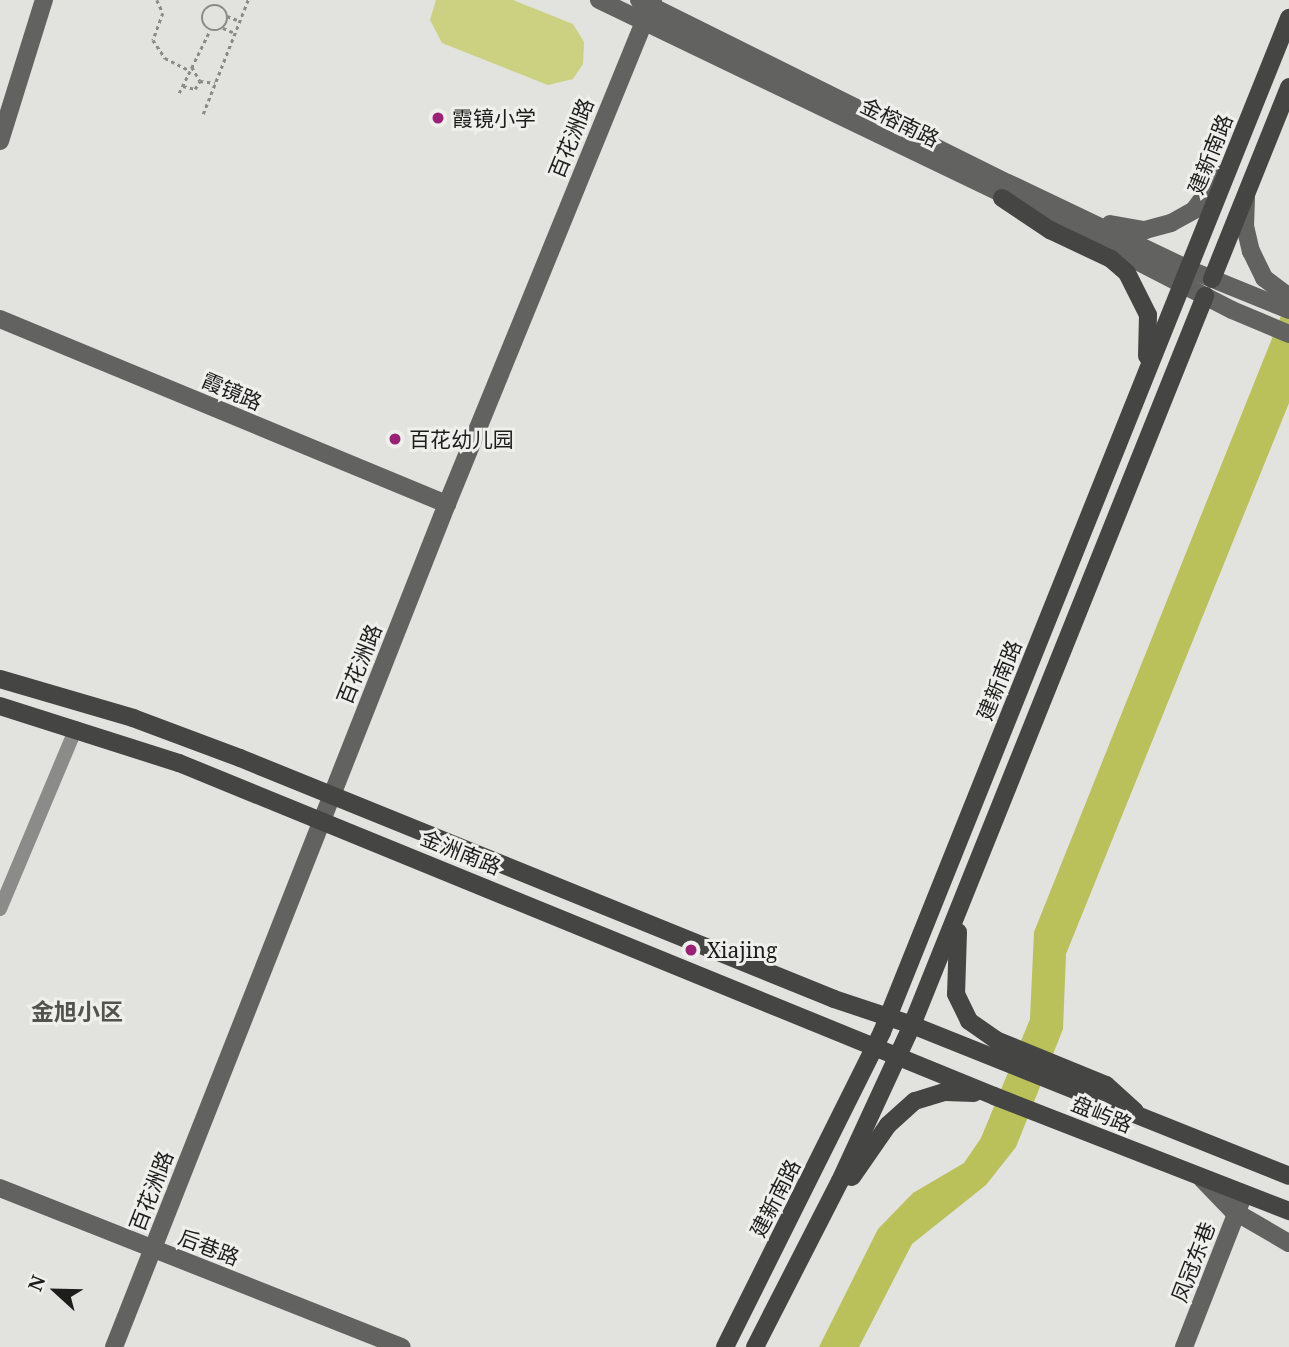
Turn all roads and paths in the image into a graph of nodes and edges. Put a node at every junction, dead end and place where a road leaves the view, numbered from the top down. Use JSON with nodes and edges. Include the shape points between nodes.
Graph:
{"nodes":[{"id":1,"x":44,"y":0,"type":"edge"},
{"id":2,"x":157,"y":0,"type":"edge"},
{"id":3,"x":225,"y":0,"type":"edge"},
{"id":4,"x":248,"y":0,"type":"edge"},
{"id":5,"x":599,"y":0,"type":"edge"},
{"id":6,"x":220,"y":6,"type":"junction"},
{"id":7,"x":646,"y":7,"type":"edge"},
{"id":8,"x":227,"y":16,"type":"junction"},
{"id":9,"x":1289,"y":18,"type":"edge"},
{"id":10,"x":240,"y":21,"type":"junction"},
{"id":11,"x":223,"y":28,"type":"junction"},
{"id":12,"x":211,"y":30,"type":"junction"},
{"id":13,"x":235,"y":33,"type":"junction"},
{"id":14,"x":191,"y":69,"type":"junction"},
{"id":15,"x":200,"y":81,"type":"junction"},
{"id":16,"x":215,"y":83,"type":"junction"},
{"id":17,"x":183,"y":86,"type":"junction"},
{"id":18,"x":1289,"y":87,"type":"edge"},
{"id":19,"x":179,"y":93,"type":"dead end"},
{"id":20,"x":203,"y":114,"type":"dead end"},
{"id":21,"x":1246,"y":125,"type":"junction"},
{"id":22,"x":0,"y":141,"type":"edge"},
{"id":23,"x":1247,"y":192,"type":"junction"},
{"id":24,"x":1002,"y":198,"type":"junction"},
{"id":25,"x":1091,"y":221,"type":"junction"},
{"id":26,"x":1185,"y":276,"type":"junction"},
{"id":27,"x":1208,"y":288,"type":"junction"},
{"id":28,"x":1289,"y":298,"type":"edge"},
{"id":29,"x":1289,"y":310,"type":"edge"},
{"id":30,"x":0,"y":318,"type":"edge"},
{"id":31,"x":1289,"y":334,"type":"edge"},
{"id":32,"x":1145,"y":377,"type":"junction"},
{"id":33,"x":447,"y":504,"type":"junction"},
{"id":34,"x":0,"y":679,"type":"edge"},
{"id":35,"x":0,"y":706,"type":"edge"},
{"id":36,"x":76,"y":727,"type":"junction"},
{"id":37,"x":332,"y":794,"type":"junction"},
{"id":38,"x":322,"y":820,"type":"junction"},
{"id":39,"x":963,"y":903,"type":"junction"},
{"id":40,"x":0,"y":909,"type":"edge"},
{"id":41,"x":888,"y":1017,"type":"junction"},
{"id":42,"x":912,"y":1025,"type":"junction"},
{"id":43,"x":875,"y":1047,"type":"junction"},
{"id":44,"x":899,"y":1056,"type":"junction"},
{"id":45,"x":994,"y":1096,"type":"junction"},
{"id":46,"x":1142,"y":1119,"type":"junction"},
{"id":47,"x":1289,"y":1176,"type":"edge"},
{"id":48,"x":1202,"y":1179,"type":"junction"},
{"id":49,"x":0,"y":1188,"type":"edge"},
{"id":50,"x":1244,"y":1194,"type":"junction"},
{"id":51,"x":1289,"y":1211,"type":"edge"},
{"id":52,"x":1236,"y":1213,"type":"junction"},
{"id":53,"x":814,"y":1232,"type":"junction"},
{"id":54,"x":1289,"y":1243,"type":"edge"},
{"id":55,"x":153,"y":1250,"type":"junction"},
{"id":56,"x":114,"y":1347,"type":"edge"},
{"id":57,"x":401,"y":1347,"type":"edge"},
{"id":58,"x":725,"y":1347,"type":"edge"},
{"id":59,"x":755,"y":1347,"type":"edge"},
{"id":60,"x":1184,"y":1347,"type":"edge"}],
"edges":[{"from":1,"to":22,"type":"street"},
{"from":2,"to":14,"type":"path","via":[[163,13],[153,40],[166,58]]},
{"from":3,"to":6,"type":"path"},
{"from":4,"to":10,"type":"path"},
{"from":5,"to":7,"type":"street","name":"金榕南路"},
{"from":6,"to":8,"type":"path"},
{"from":6,"to":12,"type":"path","via":[[212,6],[202,15]]},
{"from":7,"to":24,"type":"street","name":"金榕南路"},
{"from":7,"to":25,"type":"street","name":"金榕南路"},
{"from":7,"to":33,"type":"street","name":"百花洲路"},
{"from":8,"to":10,"type":"path"},
{"from":8,"to":11,"type":"path"},
{"from":9,"to":21,"type":"main road","name":"建新南路"},
{"from":10,"to":13,"type":"path"},
{"from":11,"to":12,"type":"path"},
{"from":11,"to":13,"type":"path"},
{"from":12,"to":14,"type":"path"},
{"from":13,"to":16,"type":"path"},
{"from":14,"to":15,"type":"path"},
{"from":14,"to":17,"type":"path"},
{"from":15,"to":16,"type":"path"},
{"from":15,"to":17,"type":"path","via":[[195,89]]},
{"from":16,"to":20,"type":"path"},
{"from":17,"to":19,"type":"path"},
{"from":18,"to":23,"type":"main road"},
{"from":21,"to":25,"type":"street","via":[[1212,190],[1185,216],[1145,230]]},
{"from":21,"to":26,"type":"main road","name":"建新南路"},
{"from":23,"to":27,"type":"main road"},
{"from":23,"to":28,"type":"street","via":[[1245,226],[1251,251],[1264,278]]},
{"from":24,"to":26,"type":"street","name":"金榕南路"},
{"from":24,"to":32,"type":"main road","via":[[1050,230],[1111,259],[1127,273],[1148,315]]},
{"from":25,"to":26,"type":"street","name":"金榕南路"},
{"from":26,"to":27,"type":"street"},
{"from":26,"to":32,"type":"main road","name":"建新南路"},
{"from":27,"to":29,"type":"street"},
{"from":27,"to":31,"type":"street"},
{"from":27,"to":39,"type":"main road"},
{"from":30,"to":33,"type":"street","name":"霞镜路"},
{"from":32,"to":41,"type":"main road","name":"建新南路"},
{"from":33,"to":37,"type":"street","name":"百花洲路"},
{"from":34,"to":37,"type":"main road","name":"金洲南路","via":[[133,718]]},
{"from":35,"to":36,"type":"main road","name":"金洲南路"},
{"from":36,"to":38,"type":"main road","name":"金洲南路"},
{"from":36,"to":40,"type":"street"},
{"from":37,"to":38,"type":"street","name":"百花洲路"},
{"from":37,"to":41,"type":"main road","name":"金洲南路"},
{"from":38,"to":43,"type":"main road","name":"金洲南路"},
{"from":38,"to":55,"type":"street","name":"百花洲路"},
{"from":39,"to":42,"type":"main road"},
{"from":39,"to":46,"type":"main road","via":[[955,978],[969,1021],[996,1040],[1106,1085]]},
{"from":41,"to":42,"type":"main road","name":"金洲南路"},
{"from":41,"to":43,"type":"main road","name":"建新南路"},
{"from":42,"to":44,"type":"main road"},
{"from":42,"to":46,"type":"main road","name":"盘屿路"},
{"from":43,"to":44,"type":"main road","name":"金洲南路"},
{"from":43,"to":58,"type":"main road","name":"建新南路"},
{"from":44,"to":45,"type":"main road","name":"盘屿路"},
{"from":44,"to":53,"type":"main road"},
{"from":45,"to":48,"type":"main road","name":"盘屿路"},
{"from":45,"to":53,"type":"main road","via":[[945,1092],[923,1097],[905,1109],[879,1135]]},
{"from":46,"to":47,"type":"main road","name":"盘屿路"},
{"from":48,"to":50,"type":"main road","name":"盘屿路"},
{"from":48,"to":52,"type":"street"},
{"from":49,"to":55,"type":"street","name":"后巷路"},
{"from":50,"to":51,"type":"main road","name":"盘屿路"},
{"from":50,"to":52,"type":"street","name":"凤冠东巷"},
{"from":52,"to":54,"type":"street"},
{"from":52,"to":60,"type":"street","name":"凤冠东巷"},
{"from":53,"to":59,"type":"main road"},
{"from":55,"to":56,"type":"street","name":"百花洲路"},
{"from":55,"to":57,"type":"street","name":"后巷路"}]}
